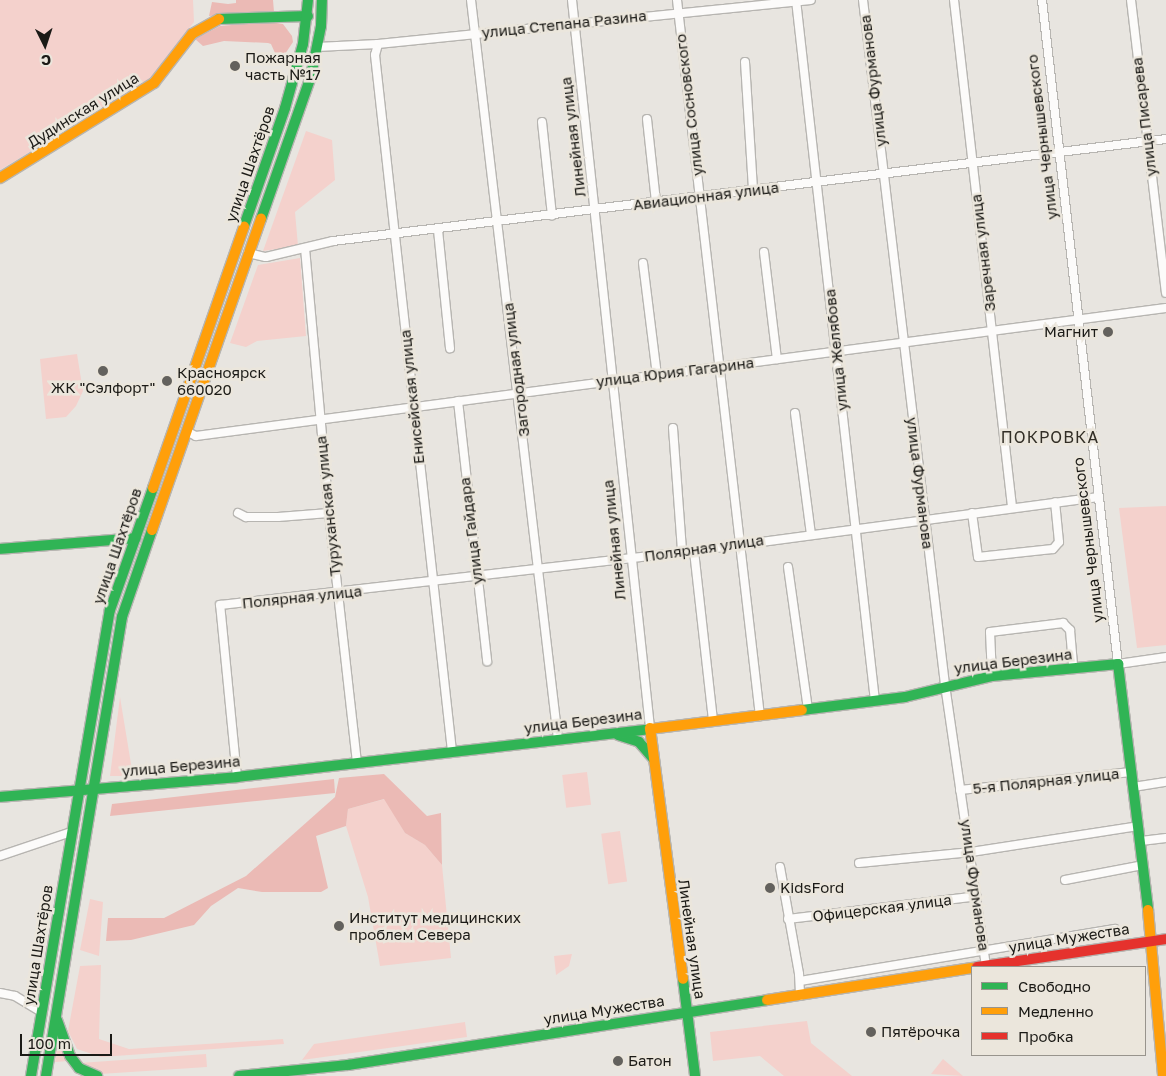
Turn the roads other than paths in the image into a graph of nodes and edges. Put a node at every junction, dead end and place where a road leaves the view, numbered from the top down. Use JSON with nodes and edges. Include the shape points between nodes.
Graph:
{"nodes":[{"id":1,"x":308,"y":0,"type":"edge"},
{"id":2,"x":322,"y":0,"type":"edge"},
{"id":3,"x":471,"y":0,"type":"edge"},
{"id":4,"x":572,"y":0,"type":"edge"},
{"id":5,"x":677,"y":0,"type":"edge"},
{"id":6,"x":811,"y":0,"type":"edge"},
{"id":7,"x":864,"y":0,"type":"edge"},
{"id":8,"x":954,"y":0,"type":"edge"},
{"id":9,"x":1042,"y":0,"type":"edge"},
{"id":10,"x":1131,"y":0,"type":"edge"},
{"id":11,"x":796,"y":1,"type":"edge"},
{"id":12,"x":678,"y":13,"type":"junction"},
{"id":13,"x":308,"y":16,"type":"junction"},
{"id":14,"x":574,"y":23,"type":"junction"},
{"id":15,"x":475,"y":34,"type":"junction"},
{"id":16,"x":378,"y":44,"type":"junction"},
{"id":17,"x":317,"y":47,"type":"junction"},
{"id":18,"x":746,"y":62,"type":"dead end"},
{"id":19,"x":647,"y":119,"type":"dead end"},
{"id":20,"x":542,"y":122,"type":"dead end"},
{"id":21,"x":1166,"y":139,"type":"edge"},
{"id":22,"x":1146,"y":141,"type":"junction"},
{"id":23,"x":1059,"y":152,"type":"junction"},
{"id":24,"x":972,"y":162,"type":"junction"},
{"id":25,"x":885,"y":175,"type":"junction"},
{"id":26,"x":0,"y":178,"type":"edge"},
{"id":27,"x":817,"y":183,"type":"junction"},
{"id":28,"x":753,"y":190,"type":"junction"},
{"id":29,"x":700,"y":198,"type":"junction"},
{"id":30,"x":656,"y":202,"type":"junction"},
{"id":31,"x":596,"y":209,"type":"junction"},
{"id":32,"x":552,"y":215,"type":"junction"},
{"id":33,"x":499,"y":222,"type":"junction"},
{"id":34,"x":438,"y":230,"type":"junction"},
{"id":35,"x":396,"y":234,"type":"junction"},
{"id":36,"x":305,"y":248,"type":"junction"},
{"id":37,"x":764,"y":252,"type":"dead end"},
{"id":38,"x":248,"y":253,"type":"junction"},
{"id":39,"x":643,"y":263,"type":"dead end"},
{"id":40,"x":1166,"y":293,"type":"edge"},
{"id":41,"x":1166,"y":308,"type":"edge"},
{"id":42,"x":1079,"y":320,"type":"junction"},
{"id":43,"x":992,"y":331,"type":"junction"},
{"id":44,"x":903,"y":342,"type":"junction"},
{"id":45,"x":450,"y":348,"type":"dead end"},
{"id":46,"x":836,"y":350,"type":"junction"},
{"id":47,"x":777,"y":359,"type":"junction"},
{"id":48,"x":719,"y":366,"type":"junction"},
{"id":49,"x":657,"y":375,"type":"junction"},
{"id":50,"x":613,"y":380,"type":"junction"},
{"id":51,"x":518,"y":393,"type":"junction"},
{"id":52,"x":458,"y":401,"type":"junction"},
{"id":53,"x":412,"y":406,"type":"junction"},
{"id":54,"x":795,"y":414,"type":"dead end"},
{"id":55,"x":319,"y":418,"type":"junction"},
{"id":56,"x":673,"y":428,"type":"dead end"},
{"id":57,"x":186,"y":431,"type":"junction"},
{"id":58,"x":1098,"y":497,"type":"junction"},
{"id":59,"x":1055,"y":502,"type":"junction"},
{"id":60,"x":1012,"y":506,"type":"junction"},
{"id":61,"x":238,"y":513,"type":"dead end"},
{"id":62,"x":329,"y":513,"type":"junction"},
{"id":63,"x":972,"y":513,"type":"junction"},
{"id":64,"x":925,"y":520,"type":"junction"},
{"id":65,"x":856,"y":528,"type":"junction"},
{"id":66,"x":812,"y":534,"type":"junction"},
{"id":67,"x":136,"y":538,"type":"junction"},
{"id":68,"x":740,"y":544,"type":"junction"},
{"id":69,"x":0,"y":549,"type":"edge"},
{"id":70,"x":694,"y":551,"type":"junction"},
{"id":71,"x":682,"y":552,"type":"junction"},
{"id":72,"x":631,"y":558,"type":"junction"},
{"id":73,"x":788,"y":567,"type":"dead end"},
{"id":74,"x":540,"y":568,"type":"junction"},
{"id":75,"x":477,"y":577,"type":"junction"},
{"id":76,"x":432,"y":582,"type":"junction"},
{"id":77,"x":338,"y":594,"type":"junction"},
{"id":78,"x":1166,"y":657,"type":"edge"},
{"id":79,"x":487,"y":661,"type":"dead end"},
{"id":80,"x":1118,"y":664,"type":"junction"},
{"id":81,"x":1073,"y":668,"type":"junction"},
{"id":82,"x":992,"y":676,"type":"junction"},
{"id":83,"x":945,"y":685,"type":"junction"},
{"id":84,"x":875,"y":701,"type":"junction"},
{"id":85,"x":808,"y":710,"type":"junction"},
{"id":86,"x":760,"y":716,"type":"junction"},
{"id":87,"x":712,"y":721,"type":"junction"},
{"id":88,"x":650,"y":728,"type":"junction"},
{"id":89,"x":613,"y":734,"type":"junction"},
{"id":90,"x":558,"y":740,"type":"junction"},
{"id":91,"x":452,"y":751,"type":"junction"},
{"id":92,"x":654,"y":760,"type":"junction"},
{"id":93,"x":357,"y":763,"type":"junction"},
{"id":94,"x":1131,"y":772,"type":"junction"},
{"id":95,"x":238,"y":776,"type":"junction"},
{"id":96,"x":1166,"y":782,"type":"edge"},
{"id":97,"x":1133,"y":787,"type":"junction"},
{"id":98,"x":78,"y":789,"type":"junction"},
{"id":99,"x":94,"y":789,"type":"junction"},
{"id":100,"x":960,"y":790,"type":"junction"},
{"id":101,"x":0,"y":797,"type":"edge"},
{"id":102,"x":1138,"y":826,"type":"junction"},
{"id":103,"x":71,"y":832,"type":"junction"},
{"id":104,"x":1166,"y":838,"type":"edge"},
{"id":105,"x":1141,"y":841,"type":"junction"},
{"id":106,"x":971,"y":852,"type":"junction"},
{"id":107,"x":0,"y":856,"type":"edge"},
{"id":108,"x":859,"y":863,"type":"dead end"},
{"id":109,"x":1143,"y":865,"type":"junction"},
{"id":110,"x":780,"y":867,"type":"dead end"},
{"id":111,"x":1066,"y":880,"type":"dead end"},
{"id":112,"x":977,"y":896,"type":"junction"},
{"id":113,"x":788,"y":919,"type":"junction"},
{"id":114,"x":1115,"y":929,"type":"dead end"},
{"id":115,"x":1166,"y":938,"type":"edge"},
{"id":116,"x":1152,"y":940,"type":"junction"},
{"id":117,"x":984,"y":952,"type":"junction"},
{"id":118,"x":981,"y":966,"type":"edge"},
{"id":119,"x":971,"y":968,"type":"edge"},
{"id":120,"x":800,"y":981,"type":"junction"},
{"id":121,"x":0,"y":993,"type":"edge"},
{"id":122,"x":800,"y":996,"type":"junction"},
{"id":123,"x":42,"y":1012,"type":"junction"},
{"id":124,"x":688,"y":1013,"type":"junction"},
{"id":125,"x":55,"y":1015,"type":"junction"},
{"id":126,"x":31,"y":1076,"type":"edge"},
{"id":127,"x":46,"y":1076,"type":"edge"},
{"id":128,"x":97,"y":1076,"type":"edge"},
{"id":129,"x":239,"y":1076,"type":"edge"},
{"id":130,"x":695,"y":1076,"type":"edge"},
{"id":131,"x":1163,"y":1076,"type":"edge"}],
"edges":[{"from":1,"to":13,"type":"main road","name":"улица Шахтёров"},
{"from":2,"to":17,"type":"main road","name":"улица Шахтёров"},
{"from":3,"to":15,"type":"street","name":"Загородная улица"},
{"from":4,"to":14,"type":"street","name":"Линейная улица"},
{"from":5,"to":12,"type":"street","name":"улица Сосновского"},
{"from":6,"to":11,"type":"street","name":"улица Степана Разина"},
{"from":7,"to":25,"type":"street","name":"улица Фурманова"},
{"from":8,"to":24,"type":"street","name":"Заречная улица"},
{"from":9,"to":23,"type":"street","name":"улица Чернышевского"},
{"from":10,"to":22,"type":"street","name":"улица Писарева"},
{"from":11,"to":12,"type":"street","name":"улица Степана Разина"},
{"from":11,"to":27,"type":"street","name":"улица Желябова"},
{"from":12,"to":14,"type":"street","name":"улица Степана Разина"},
{"from":12,"to":29,"type":"street","name":"улица Сосновского"},
{"from":13,"to":26,"type":"main road","name":"Дудинская улица","via":[[220,19],[203,26],[192,34],[154,83]]},
{"from":13,"to":67,"type":"main road","name":"улица Шахтёров","via":[[303,44],[254,201]]},
{"from":14,"to":15,"type":"street","name":"улица Степана Разина"},
{"from":14,"to":31,"type":"street","name":"Линейная улица"},
{"from":15,"to":16,"type":"street","name":"улица Степана Разина"},
{"from":15,"to":33,"type":"street","name":"Загородная улица"},
{"from":16,"to":17,"type":"street","name":"улица Степана Разина"},
{"from":16,"to":35,"type":"street","name":"Енисейская улица","via":[[375,54]]},
{"from":17,"to":38,"type":"main road","name":"улица Шахтёров","via":[[311,76]]},
{"from":18,"to":28,"type":"street"},
{"from":19,"to":30,"type":"street"},
{"from":20,"to":32,"type":"street"},
{"from":21,"to":22,"type":"street","name":"Авиационная улица"},
{"from":22,"to":23,"type":"street","name":"Авиационная улица"},
{"from":22,"to":40,"type":"street","name":"улица Писарева"},
{"from":23,"to":24,"type":"street","name":"Авиационная улица"},
{"from":23,"to":42,"type":"street","name":"улица Чернышевского"},
{"from":24,"to":25,"type":"street","name":"Авиационная улица"},
{"from":24,"to":43,"type":"street","name":"Заречная улица"},
{"from":25,"to":27,"type":"street","name":"Авиационная улица"},
{"from":25,"to":44,"type":"street","name":"улица Фурманова"},
{"from":27,"to":28,"type":"street","name":"Авиационная улица"},
{"from":27,"to":46,"type":"street","name":"улица Желябова"},
{"from":28,"to":29,"type":"street","name":"Авиационная улица"},
{"from":29,"to":30,"type":"street","name":"Авиационная улица"},
{"from":29,"to":48,"type":"street","name":"улица Сосновского"},
{"from":30,"to":31,"type":"street","name":"Авиационная улица"},
{"from":31,"to":32,"type":"street","name":"Авиационная улица"},
{"from":31,"to":50,"type":"street","name":"Линейная улица"},
{"from":32,"to":33,"type":"street","name":"Авиационная улица"},
{"from":33,"to":34,"type":"street","name":"Авиационная улица"},
{"from":33,"to":51,"type":"street","name":"Загородная улица"},
{"from":34,"to":35,"type":"street","name":"Авиационная улица"},
{"from":34,"to":45,"type":"street"},
{"from":35,"to":36,"type":"street","name":"Авиационная улица","via":[[333,241]]},
{"from":35,"to":53,"type":"street","name":"Енисейская улица"},
{"from":36,"to":38,"type":"street","name":"Авиационная улица","via":[[266,257]]},
{"from":36,"to":55,"type":"street","name":"Туруханская улица"},
{"from":37,"to":47,"type":"street"},
{"from":38,"to":57,"type":"main road","name":"улица Шахтёров"},
{"from":39,"to":49,"type":"street"},
{"from":41,"to":42,"type":"street","name":"улица Юрия Гагарина"},
{"from":42,"to":43,"type":"street","name":"улица Юрия Гагарина"},
{"from":42,"to":58,"type":"street","name":"улица Чернышевского"},
{"from":43,"to":44,"type":"street","name":"улица Юрия Гагарина"},
{"from":43,"to":60,"type":"street","name":"Заречная улица"},
{"from":44,"to":46,"type":"street","name":"улица Юрия Гагарина"},
{"from":44,"to":64,"type":"street","name":"улица Фурманова"},
{"from":46,"to":47,"type":"street","name":"улица Юрия Гагарина"},
{"from":46,"to":65,"type":"street","name":"улица Желябова"},
{"from":47,"to":48,"type":"street","name":"улица Юрия Гагарина"},
{"from":48,"to":49,"type":"street","name":"улица Юрия Гагарина"},
{"from":48,"to":68,"type":"street","name":"улица Сосновского"},
{"from":49,"to":50,"type":"street","name":"улица Юрия Гагарина"},
{"from":50,"to":51,"type":"street","name":"улица Юрия Гагарина"},
{"from":50,"to":72,"type":"street","name":"Линейная улица"},
{"from":51,"to":52,"type":"street","name":"улица Юрия Гагарина"},
{"from":51,"to":74,"type":"street","name":"Загородная улица"},
{"from":52,"to":53,"type":"street","name":"улица Юрия Гагарина"},
{"from":52,"to":75,"type":"street","name":"улица Гайдара"},
{"from":53,"to":55,"type":"street","name":"улица Юрия Гагарина"},
{"from":53,"to":76,"type":"street","name":"Енисейская улица"},
{"from":54,"to":66,"type":"street"},
{"from":55,"to":57,"type":"street","name":"улица Юрия Гагарина","via":[[196,436]]},
{"from":55,"to":62,"type":"street","name":"Туруханская улица"},
{"from":56,"to":71,"type":"street"},
{"from":57,"to":99,"type":"main road","name":"улица Шахтёров","via":[[122,617]]},
{"from":58,"to":59,"type":"street","name":"Полярная улица"},
{"from":58,"to":80,"type":"street","name":"улица Чернышевского"},
{"from":59,"to":60,"type":"street","name":"Полярная улица"},
{"from":59,"to":63,"type":"street","via":[[1059,542],[1053,548],[978,557]]},
{"from":60,"to":63,"type":"street","name":"Полярная улица"},
{"from":61,"to":62,"type":"street","via":[[246,517],[278,517]]},
{"from":62,"to":77,"type":"street","name":"Туруханская улица"},
{"from":63,"to":64,"type":"street","name":"Полярная улица"},
{"from":64,"to":65,"type":"street","name":"Полярная улица"},
{"from":64,"to":83,"type":"street","name":"улица Фурманова"},
{"from":65,"to":66,"type":"street","name":"Полярная улица"},
{"from":65,"to":84,"type":"street","name":"улица Желябова"},
{"from":66,"to":68,"type":"street","name":"Полярная улица"},
{"from":67,"to":69,"type":"main road"},
{"from":67,"to":98,"type":"main road","name":"улица Шахтёров","via":[[110,610]]},
{"from":68,"to":70,"type":"street","name":"Полярная улица"},
{"from":68,"to":86,"type":"street","name":"улица Сосновского"},
{"from":70,"to":71,"type":"street","name":"Полярная улица"},
{"from":70,"to":87,"type":"street"},
{"from":71,"to":72,"type":"street","name":"Полярная улица"},
{"from":72,"to":74,"type":"street","name":"Полярная улица"},
{"from":72,"to":88,"type":"street","name":"Линейная улица"},
{"from":73,"to":85,"type":"street"},
{"from":74,"to":75,"type":"street","name":"Полярная улица"},
{"from":74,"to":90,"type":"street","name":"Загородная улица"},
{"from":75,"to":76,"type":"street","name":"Полярная улица"},
{"from":75,"to":79,"type":"street","name":"улица Гайдара"},
{"from":76,"to":77,"type":"street","name":"Полярная улица"},
{"from":76,"to":91,"type":"street","name":"Енисейская улица"},
{"from":77,"to":93,"type":"street","name":"Туруханская улица"},
{"from":77,"to":95,"type":"street","name":"Полярная улица","via":[[220,606]]},
{"from":78,"to":80,"type":"street","name":"улица Березина"},
{"from":80,"to":81,"type":"main road","name":"улица Березина"},
{"from":80,"to":94,"type":"main road","name":"улица Чернышевского"},
{"from":81,"to":82,"type":"main road","name":"улица Березина"},
{"from":81,"to":82,"type":"street","via":[[1070,630],[1063,623],[990,632]]},
{"from":82,"to":83,"type":"main road","name":"улица Березина"},
{"from":83,"to":84,"type":"main road","name":"улица Березина","via":[[913,695]]},
{"from":83,"to":100,"type":"street","name":"улица Фурманова"},
{"from":84,"to":85,"type":"main road","name":"улица Березина"},
{"from":85,"to":86,"type":"main road","name":"улица Березина"},
{"from":86,"to":87,"type":"main road","name":"улица Березина"},
{"from":87,"to":88,"type":"main road","name":"улица Березина"},
{"from":88,"to":89,"type":"main road","name":"улица Березина"},
{"from":88,"to":92,"type":"main road","name":"Линейная улица"},
{"from":89,"to":90,"type":"main road","name":"улица Березина"},
{"from":89,"to":92,"type":"main road","via":[[639,742]]},
{"from":90,"to":91,"type":"main road","name":"улица Березина"},
{"from":91,"to":93,"type":"main road","name":"улица Березина"},
{"from":92,"to":124,"type":"main road","name":"Линейная улица"},
{"from":93,"to":95,"type":"main road","name":"улица Березина"},
{"from":94,"to":97,"type":"main road","name":"улица Чернышевского"},
{"from":94,"to":100,"type":"street","name":"5-я Полярная улица"},
{"from":95,"to":99,"type":"main road","name":"улица Березина"},
{"from":96,"to":97,"type":"street","name":"5-я Полярная улица"},
{"from":97,"to":102,"type":"main road","name":"улица Чернышевского"},
{"from":98,"to":99,"type":"main road","name":"улица Березина"},
{"from":98,"to":101,"type":"main road","name":"улица Березина"},
{"from":98,"to":103,"type":"main road","name":"улица Шахтёров"},
{"from":99,"to":125,"type":"main road","name":"улица Шахтёров"},
{"from":100,"to":106,"type":"street","name":"улица Фурманова"},
{"from":102,"to":105,"type":"main road","name":"улица Чернышевского"},
{"from":102,"to":106,"type":"street"},
{"from":103,"to":107,"type":"street"},
{"from":103,"to":123,"type":"main road","name":"улица Шахтёров"},
{"from":104,"to":105,"type":"street"},
{"from":105,"to":109,"type":"main road","name":"улица Чернышевского"},
{"from":106,"to":108,"type":"street"},
{"from":106,"to":112,"type":"street","name":"улица Фурманова"},
{"from":109,"to":111,"type":"street"},
{"from":109,"to":116,"type":"main road","name":"улица Чернышевского"},
{"from":110,"to":113,"type":"street"},
{"from":112,"to":113,"type":"street","name":"Офицерская улица"},
{"from":112,"to":117,"type":"street","name":"улица Фурманова"},
{"from":113,"to":120,"type":"street"},
{"from":114,"to":117,"type":"street"},
{"from":115,"to":116,"type":"main road","name":"улица Мужества"},
{"from":116,"to":118,"type":"main road","name":"улица Мужества"},
{"from":116,"to":131,"type":"main road","name":"улица Чернышевского"},
{"from":117,"to":118,"type":"street","name":"улица Фурманова"},
{"from":117,"to":120,"type":"street"},
{"from":119,"to":122,"type":"main road","name":"улица Мужества"},
{"from":120,"to":122,"type":"street"},
{"from":121,"to":123,"type":"street","via":[[15,996]]},
{"from":122,"to":124,"type":"main road","name":"улица Мужества"},
{"from":123,"to":126,"type":"main road","name":"улица Шахтёров"},
{"from":124,"to":129,"type":"main road","name":"улица Мужества","via":[[348,1066]]},
{"from":124,"to":130,"type":"main road","name":"Линейная улица"},
{"from":125,"to":127,"type":"main road","name":"улица Шахтёров"},
{"from":125,"to":128,"type":"main road","via":[[70,1056],[80,1068]]}]}
